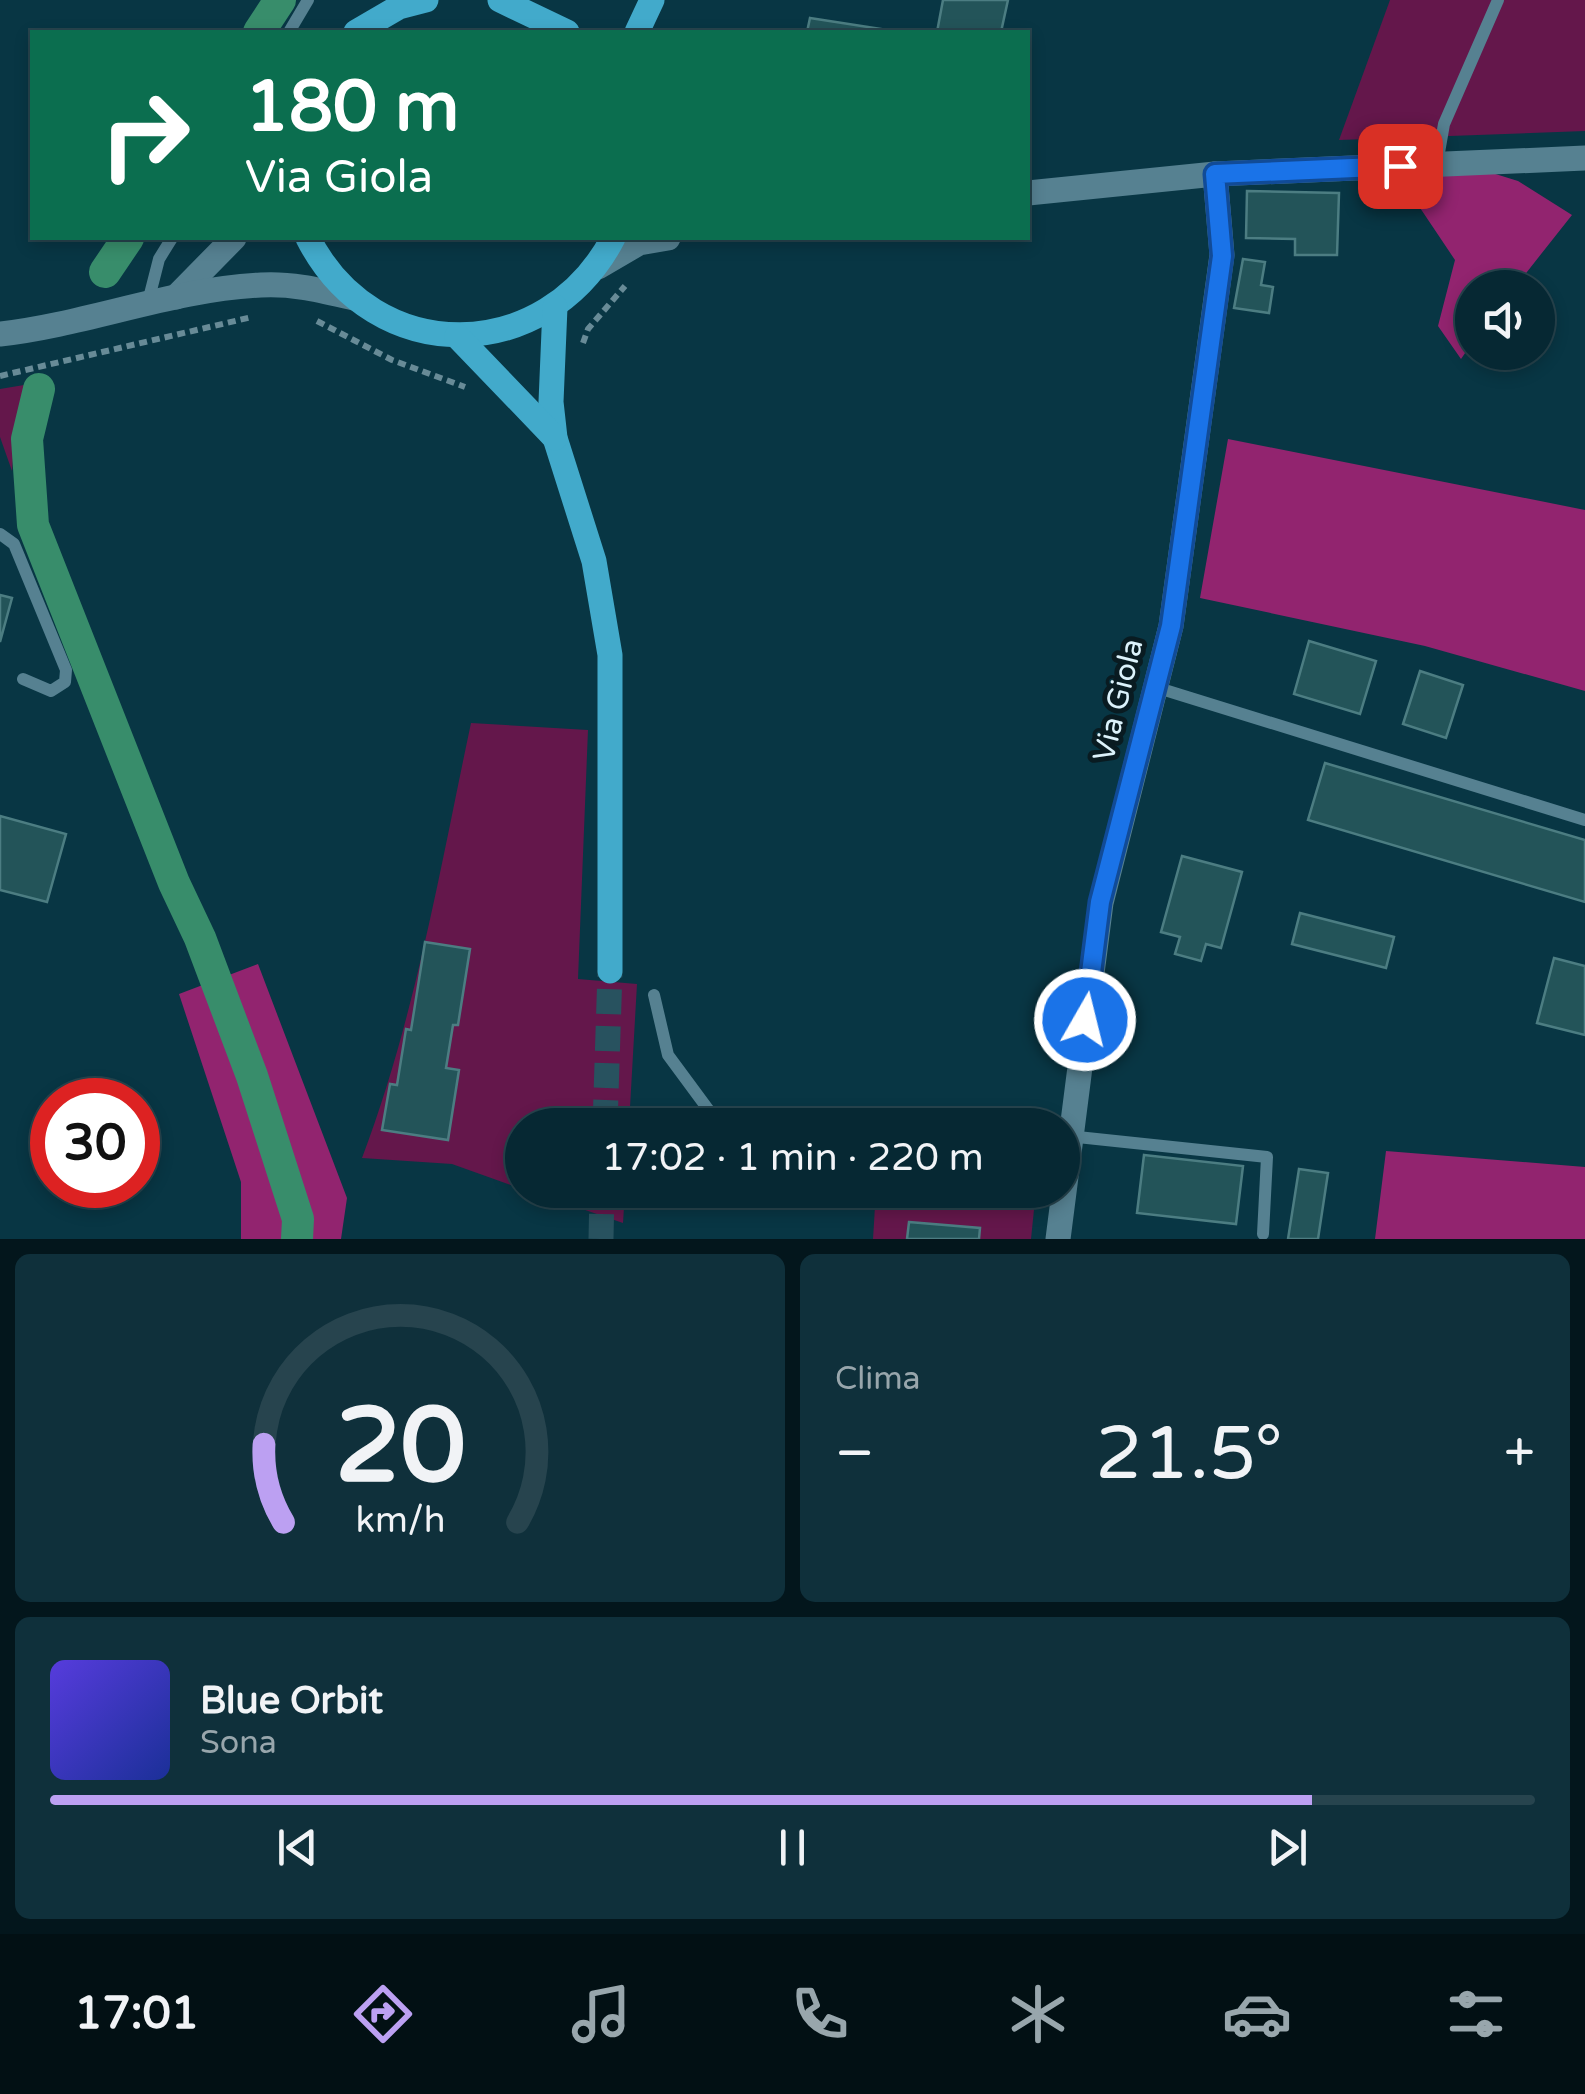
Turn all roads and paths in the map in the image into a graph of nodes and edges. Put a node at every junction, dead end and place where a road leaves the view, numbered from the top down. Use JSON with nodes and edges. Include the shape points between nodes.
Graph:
{"nodes":[{"id":1,"x":308,"y":0,"type":"edge"},
{"id":2,"x":376,"y":0,"type":"edge"},
{"id":3,"x":426,"y":0,"type":"edge"},
{"id":4,"x":652,"y":0,"type":"edge"},
{"id":5,"x":1498,"y":0,"type":"edge"},
{"id":6,"x":509,"y":1,"type":"edge"},
{"id":7,"x":291,"y":30,"type":"edge"},
{"id":8,"x":358,"y":30,"type":"edge"},
{"id":9,"x":563,"y":30,"type":"edge"},
{"id":10,"x":638,"y":30,"type":"edge"},
{"id":11,"x":1585,"y":158,"type":"edge"},
{"id":12,"x":1437,"y":164,"type":"junction"},
{"id":13,"x":1215,"y":174,"type":"junction"},
{"id":14,"x":1030,"y":193,"type":"edge"},
{"id":15,"x":171,"y":240,"type":"edge"},
{"id":16,"x":232,"y":240,"type":"edge"},
{"id":17,"x":309,"y":240,"type":"edge"},
{"id":18,"x":612,"y":240,"type":"edge"},
{"id":19,"x":656,"y":240,"type":"edge"},
{"id":20,"x":598,"y":266,"type":"junction"},
{"id":21,"x":639,"y":276,"type":"dead end"},
{"id":22,"x":176,"y":297,"type":"junction"},
{"id":23,"x":354,"y":298,"type":"junction"},
{"id":24,"x":147,"y":304,"type":"junction"},
{"id":25,"x":555,"y":307,"type":"junction"},
{"id":26,"x":258,"y":316,"type":"dead end"},
{"id":27,"x":307,"y":316,"type":"dead end"},
{"id":28,"x":0,"y":334,"type":"edge"},
{"id":29,"x":456,"y":336,"type":"junction"},
{"id":30,"x":581,"y":349,"type":"dead end"},
{"id":31,"x":0,"y":376,"type":"edge"},
{"id":32,"x":475,"y":393,"type":"dead end"},
{"id":33,"x":555,"y":438,"type":"junction"},
{"id":34,"x":0,"y":534,"type":"edge"},
{"id":35,"x":22,"y":679,"type":"dead end"},
{"id":36,"x":1155,"y":687,"type":"junction"},
{"id":37,"x":1585,"y":820,"type":"edge"},
{"id":38,"x":610,"y":971,"type":"tunnel mouth"},
{"id":39,"x":654,"y":995,"type":"dead end"},
{"id":40,"x":707,"y":1108,"type":"edge"},
{"id":41,"x":1070,"y":1108,"type":"edge"},
{"id":42,"x":1080,"y":1137,"type":"edge"},
{"id":43,"x":1060,"y":1208,"type":"edge"},
{"id":44,"x":1262,"y":1234,"type":"dead end"},
{"id":45,"x":1058,"y":1239,"type":"edge"}],
"edges":[{"from":1,"to":7,"type":"lane"},
{"from":2,"to":8,"type":"street"},
{"from":3,"to":8,"type":"main road"},
{"from":4,"to":10,"type":"main road"},
{"from":5,"to":12,"type":"lane","via":[[1444,124]]},
{"from":6,"to":9,"type":"main road"},
{"from":11,"to":12,"type":"street"},
{"from":12,"to":13,"type":"street"},
{"from":13,"to":14,"type":"street"},
{"from":13,"to":36,"type":"street","name":"Via Giola","via":[[1222,256],[1171,626]]},
{"from":15,"to":24,"type":"lane"},
{"from":16,"to":22,"type":"street"},
{"from":17,"to":23,"type":"main road","via":[[321,264]]},
{"from":18,"to":20,"type":"main road"},
{"from":19,"to":20,"type":"street"},
{"from":20,"to":25,"type":"main road"},
{"from":21,"to":30,"type":"path","via":[[607,305]]},
{"from":22,"to":23,"type":"street","via":[[261,285]]},
{"from":22,"to":24,"type":"street"},
{"from":23,"to":29,"type":"main road","via":[[385,318]]},
{"from":24,"to":28,"type":"street"},
{"from":25,"to":29,"type":"main road","via":[[508,329]]},
{"from":25,"to":33,"type":"main road"},
{"from":26,"to":31,"type":"path"},
{"from":27,"to":32,"type":"path"},
{"from":29,"to":33,"type":"main road"},
{"from":33,"to":38,"type":"main road","via":[[594,561],[610,654]]},
{"from":34,"to":35,"type":"lane","via":[[14,544],[66,670],[65,682],[51,691]]},
{"from":36,"to":37,"type":"lane"},
{"from":36,"to":41,"type":"street","name":"Via Giola","via":[[1100,902]]},
{"from":39,"to":40,"type":"lane","via":[[668,1055]]},
{"from":42,"to":44,"type":"lane","via":[[1267,1157]]},
{"from":43,"to":45,"type":"street","name":"Via Giola"}]}
